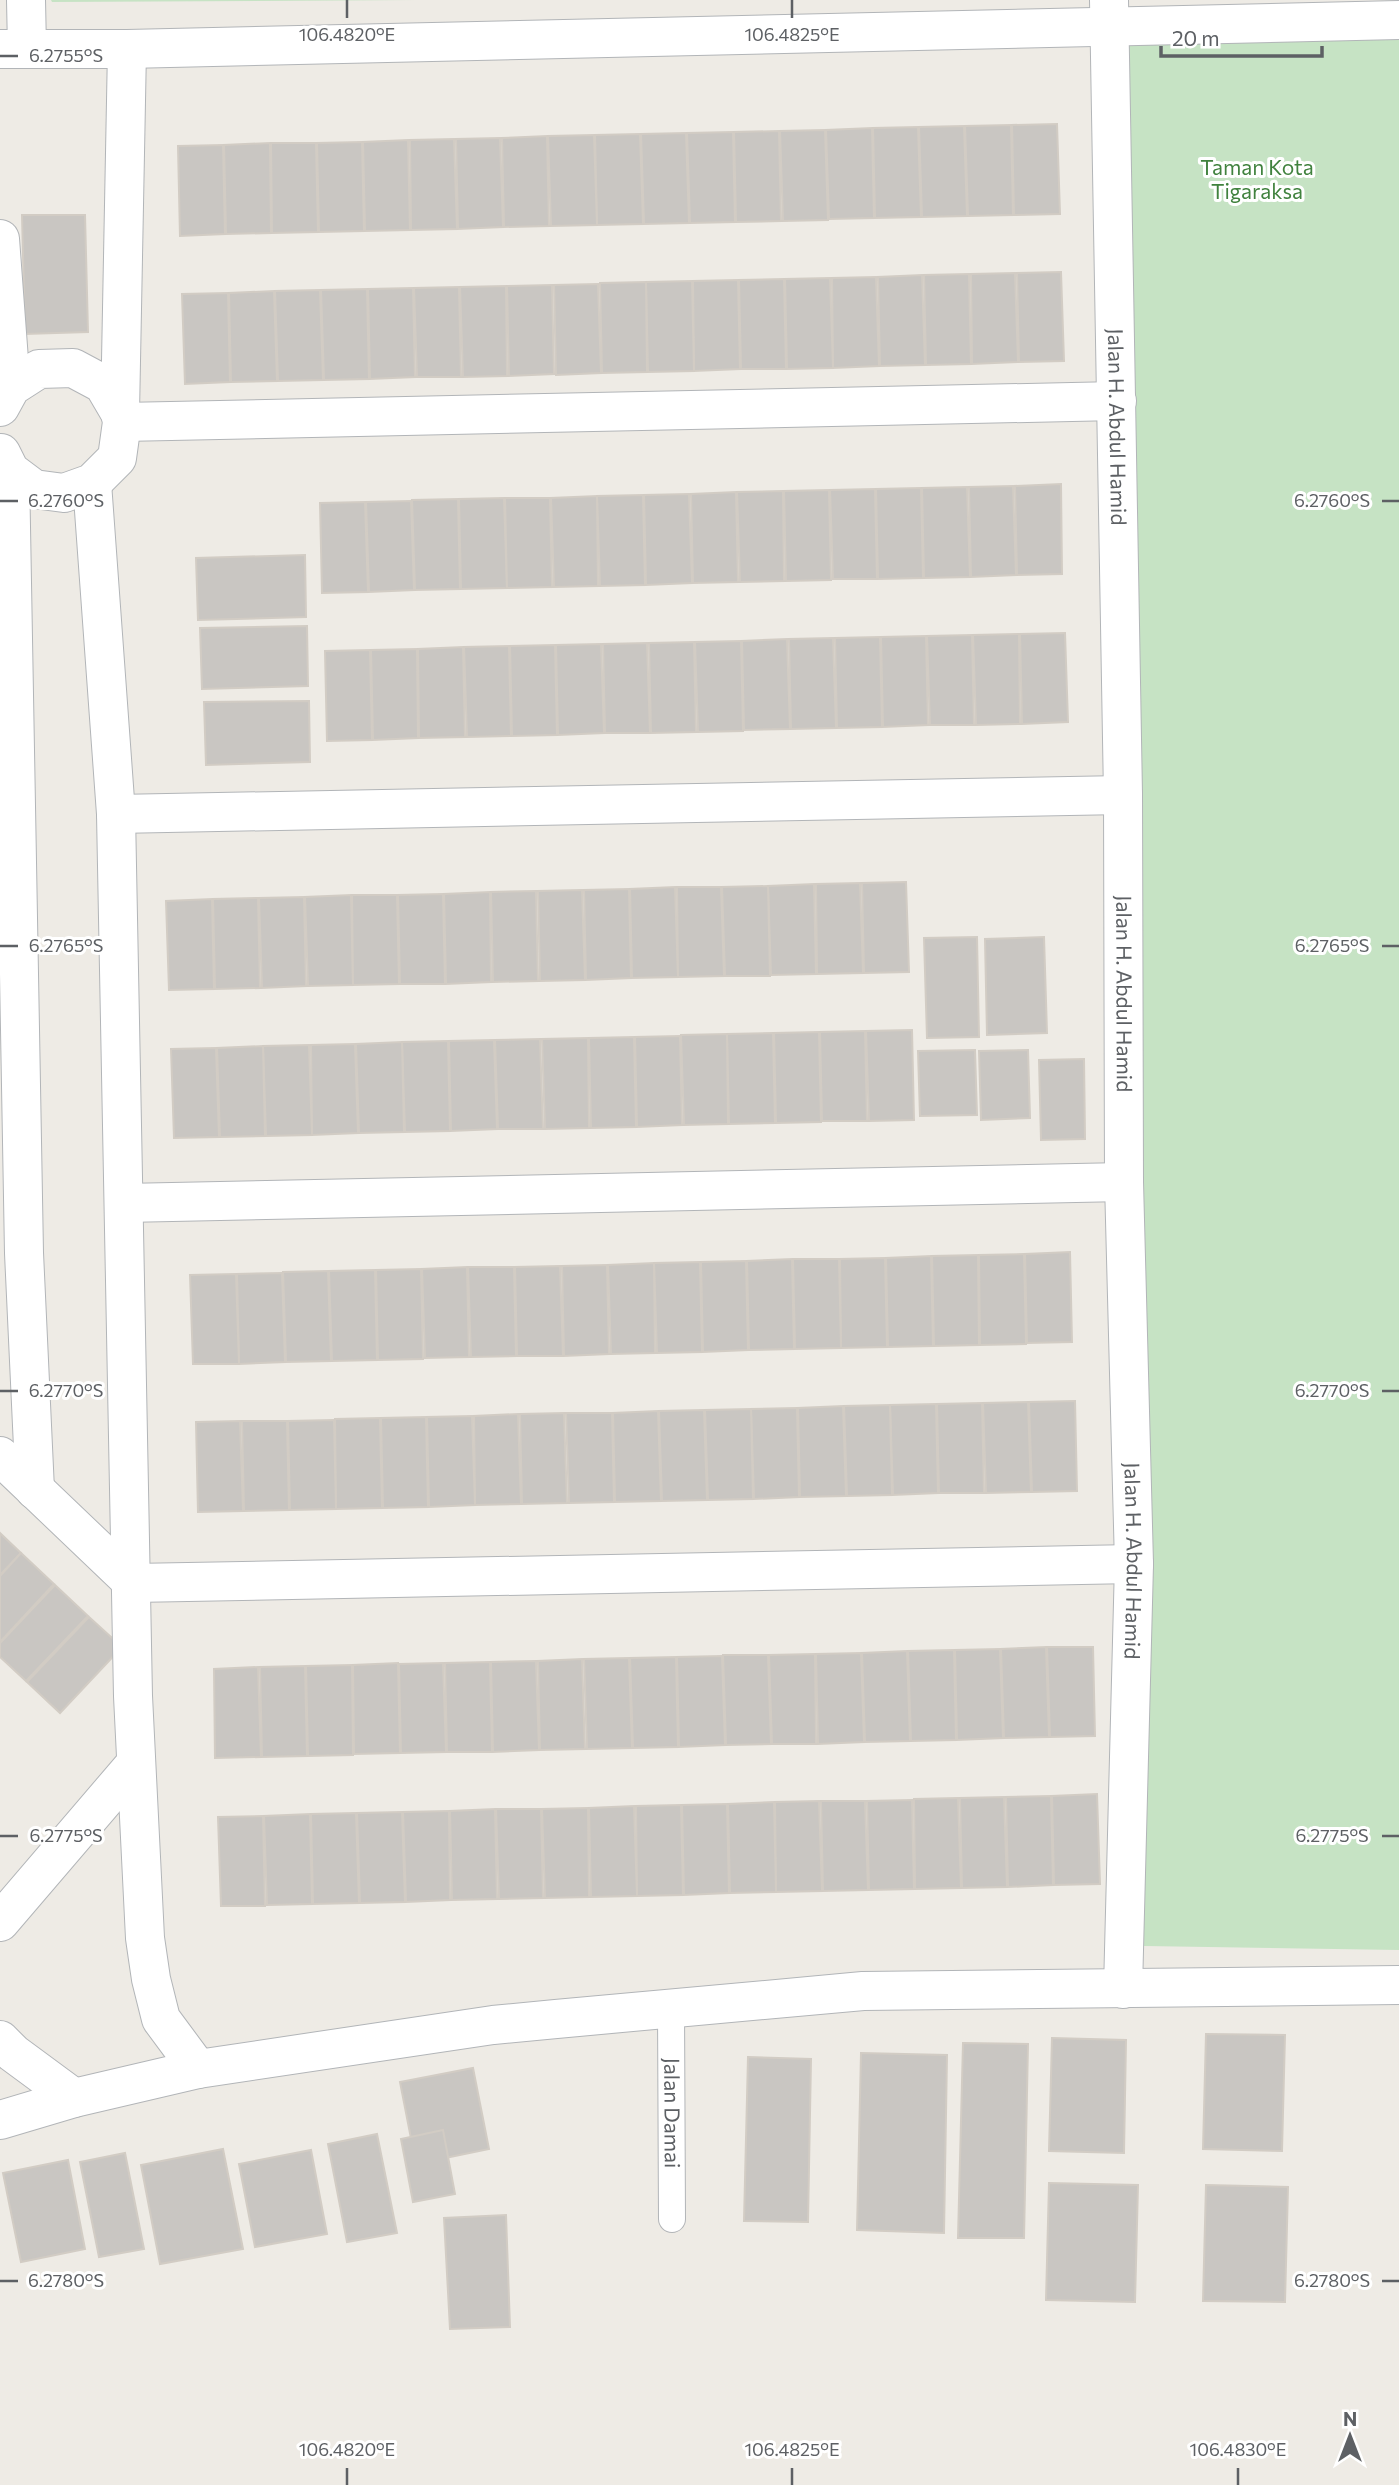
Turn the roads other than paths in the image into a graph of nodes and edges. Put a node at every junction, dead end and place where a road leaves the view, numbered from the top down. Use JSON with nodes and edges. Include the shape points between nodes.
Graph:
{"nodes":[{"id":1,"x":26,"y":0,"type":"edge"},
{"id":2,"x":1109,"y":14,"type":"edge"},
{"id":3,"x":1399,"y":20,"type":"edge"},
{"id":4,"x":13,"y":48,"type":"edge"},
{"id":5,"x":127,"y":49,"type":"junction"},
{"id":6,"x":0,"y":239,"type":"edge"},
{"id":7,"x":5,"y":397,"type":"edge"},
{"id":8,"x":1118,"y":401,"type":"junction"},
{"id":9,"x":121,"y":417,"type":"junction"},
{"id":10,"x":5,"y":461,"type":"edge"},
{"id":11,"x":93,"y":483,"type":"junction"},
{"id":12,"x":1123,"y":795,"type":"junction"},
{"id":13,"x":116,"y":814,"type":"junction"},
{"id":14,"x":1124,"y":1182,"type":"junction"},
{"id":15,"x":124,"y":1203,"type":"junction"},
{"id":16,"x":12,"y":1253,"type":"edge"},
{"id":17,"x":0,"y":1456,"type":"edge"},
{"id":18,"x":36,"y":1490,"type":"junction"},
{"id":19,"x":1133,"y":1564,"type":"junction"},
{"id":20,"x":133,"y":1583,"type":"junction"},
{"id":21,"x":136,"y":1763,"type":"junction"},
{"id":22,"x":0,"y":1922,"type":"edge"},
{"id":23,"x":1399,"y":1985,"type":"edge"},
{"id":24,"x":1123,"y":1989,"type":"junction"},
{"id":25,"x":671,"y":2008,"type":"junction"},
{"id":26,"x":0,"y":2040,"type":"edge"},
{"id":27,"x":198,"y":2069,"type":"junction"},
{"id":28,"x":74,"y":2098,"type":"junction"},
{"id":29,"x":0,"y":2120,"type":"edge"},
{"id":30,"x":672,"y":2219,"type":"dead end"}],
"edges":[{"from":1,"to":4,"type":"street"},
{"from":2,"to":3,"type":"street"},
{"from":2,"to":5,"type":"street"},
{"from":2,"to":8,"type":"street","name":"Jalan H. Abdul Hamid"},
{"from":4,"to":5,"type":"street"},
{"from":5,"to":9,"type":"street"},
{"from":6,"to":7,"type":"street"},
{"from":7,"to":9,"type":"street","via":[[39,369],[73,368],[103,384]]},
{"from":8,"to":9,"type":"street"},
{"from":8,"to":12,"type":"street","name":"Jalan H. Abdul Hamid"},
{"from":9,"to":11,"type":"street","via":[[117,458]]},
{"from":10,"to":11,"type":"street","via":[[34,489],[64,493]]},
{"from":10,"to":16,"type":"street"},
{"from":11,"to":13,"type":"street"},
{"from":12,"to":13,"type":"street"},
{"from":12,"to":14,"type":"street","name":"Jalan H. Abdul Hamid"},
{"from":13,"to":15,"type":"street"},
{"from":14,"to":15,"type":"street"},
{"from":14,"to":19,"type":"street","name":"Jalan H. Abdul Hamid"},
{"from":15,"to":20,"type":"street"},
{"from":16,"to":18,"type":"street"},
{"from":17,"to":18,"type":"street"},
{"from":18,"to":20,"type":"street"},
{"from":19,"to":20,"type":"street"},
{"from":19,"to":24,"type":"street","name":"Jalan H. Abdul Hamid"},
{"from":20,"to":21,"type":"street"},
{"from":21,"to":22,"type":"street"},
{"from":21,"to":27,"type":"street","via":[[151,1979],[161,2020]]},
{"from":23,"to":24,"type":"street"},
{"from":24,"to":25,"type":"street","via":[[863,1991]]},
{"from":25,"to":27,"type":"street","via":[[493,2025]]},
{"from":25,"to":30,"type":"lane","name":"Jalan Damai"},
{"from":26,"to":28,"type":"street"},
{"from":27,"to":28,"type":"street"},
{"from":28,"to":29,"type":"street"}]}
